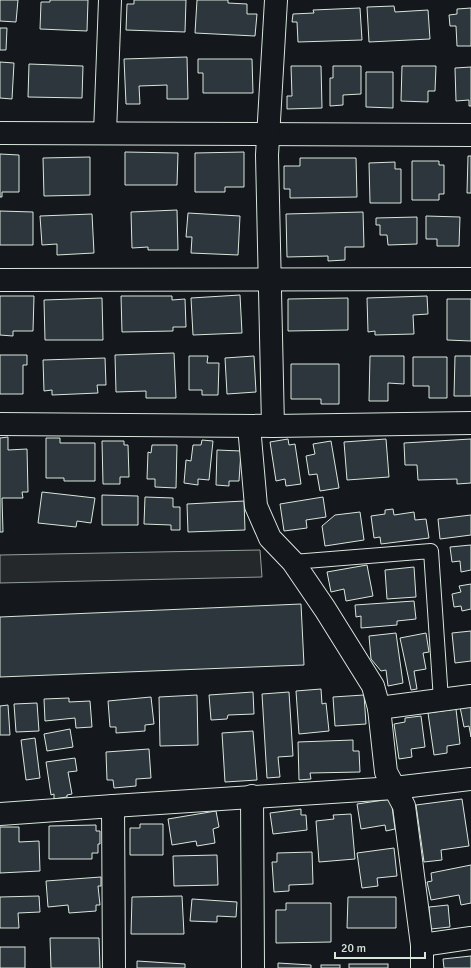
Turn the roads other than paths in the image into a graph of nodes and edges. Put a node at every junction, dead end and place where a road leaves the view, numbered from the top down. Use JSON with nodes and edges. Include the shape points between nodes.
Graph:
{"nodes":[{"id":1,"x":110,"y":0,"type":"edge"},
{"id":2,"x":276,"y":0,"type":"edge"},
{"id":3,"x":0,"y":133,"type":"edge"},
{"id":4,"x":105,"y":133,"type":"junction"},
{"id":5,"x":269,"y":134,"type":"junction"},
{"id":6,"x":471,"y":135,"type":"edge"},
{"id":7,"x":471,"y":279,"type":"edge"},
{"id":8,"x":0,"y":280,"type":"edge"},
{"id":9,"x":269,"y":280,"type":"junction"},
{"id":10,"x":471,"y":423,"type":"edge"},
{"id":11,"x":0,"y":424,"type":"edge"},
{"id":12,"x":249,"y":426,"type":"junction"},
{"id":13,"x":273,"y":426,"type":"junction"},
{"id":14,"x":293,"y":562,"type":"junction"},
{"id":15,"x":471,"y":696,"type":"edge"},
{"id":16,"x":441,"y":700,"type":"junction"},
{"id":17,"x":379,"y":708,"type":"junction"},
{"id":18,"x":471,"y":779,"type":"edge"},
{"id":19,"x":394,"y":788,"type":"junction"},
{"id":20,"x":252,"y":796,"type":"junction"},
{"id":21,"x":113,"y":806,"type":"junction"},
{"id":22,"x":0,"y":814,"type":"edge"},
{"id":23,"x":471,"y":938,"type":"edge"},
{"id":24,"x":422,"y":945,"type":"junction"},
{"id":25,"x":114,"y":968,"type":"edge"},
{"id":26,"x":254,"y":968,"type":"edge"},
{"id":27,"x":422,"y":968,"type":"edge"}],
"edges":[{"from":1,"to":4,"type":"street"},
{"from":2,"to":5,"type":"street"},
{"from":3,"to":4,"type":"street"},
{"from":4,"to":5,"type":"street"},
{"from":5,"to":6,"type":"street"},
{"from":5,"to":9,"type":"street"},
{"from":7,"to":9,"type":"street"},
{"from":8,"to":9,"type":"street"},
{"from":9,"to":13,"type":"street"},
{"from":10,"to":13,"type":"street"},
{"from":11,"to":12,"type":"street"},
{"from":12,"to":13,"type":"street"},
{"from":12,"to":14,"type":"street","via":[[256,506],[270,538]]},
{"from":14,"to":16,"type":"lane","via":[[431,551]]},
{"from":14,"to":17,"type":"street","via":[[372,686]]},
{"from":15,"to":16,"type":"street"},
{"from":16,"to":17,"type":"street"},
{"from":17,"to":19,"type":"street","via":[[386,772]]},
{"from":18,"to":19,"type":"street"},
{"from":19,"to":20,"type":"street"},
{"from":19,"to":24,"type":"street","via":[[404,806]]},
{"from":20,"to":21,"type":"street"},
{"from":20,"to":26,"type":"street"},
{"from":21,"to":22,"type":"street"},
{"from":21,"to":25,"type":"street"},
{"from":23,"to":24,"type":"street"},
{"from":24,"to":27,"type":"street"}]}
